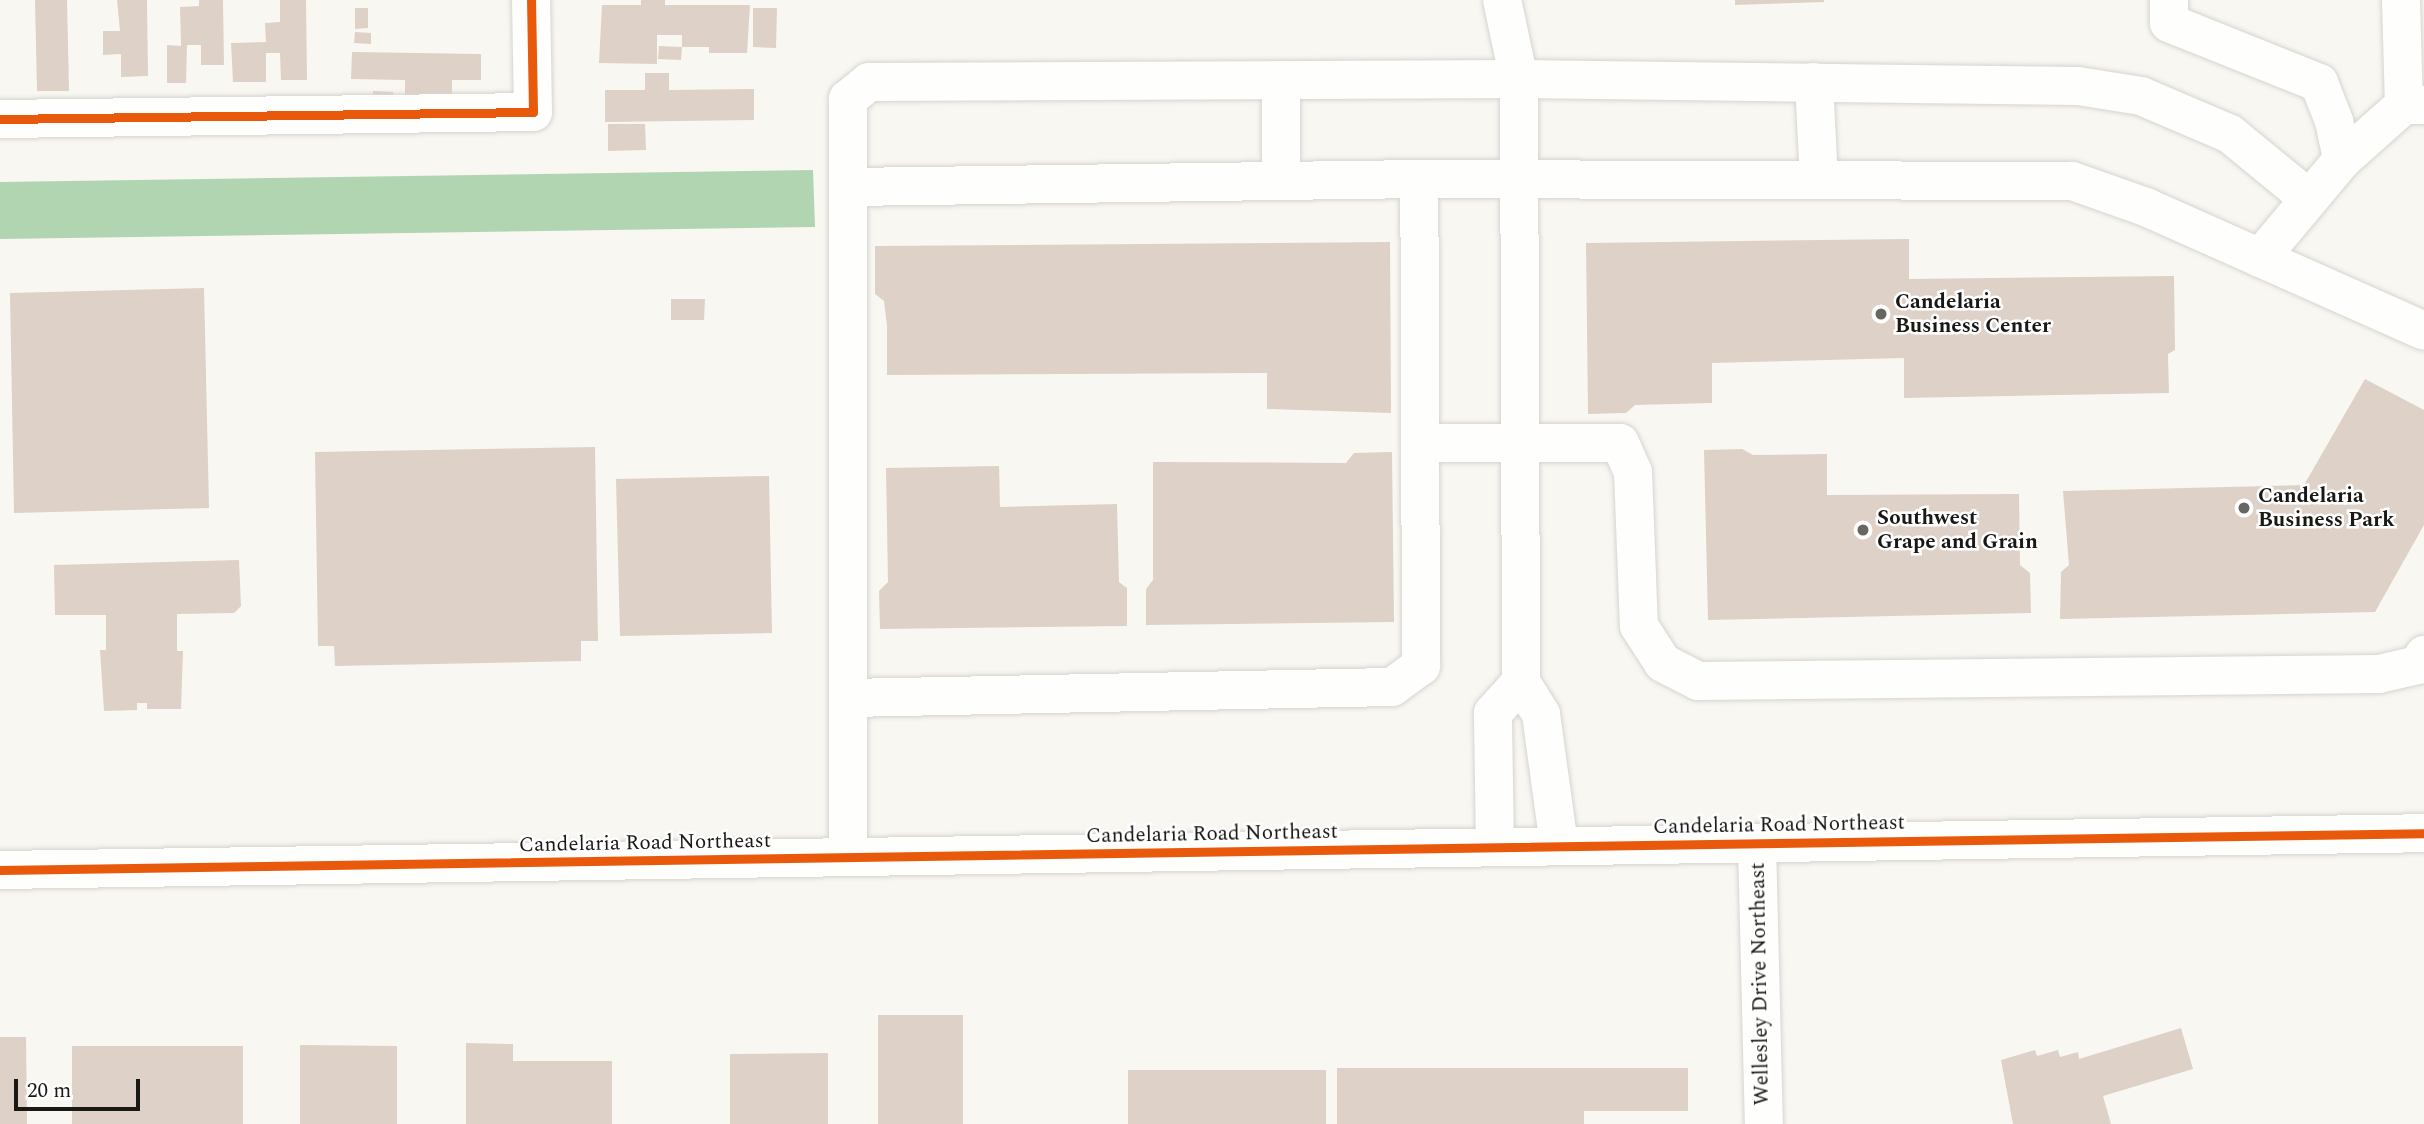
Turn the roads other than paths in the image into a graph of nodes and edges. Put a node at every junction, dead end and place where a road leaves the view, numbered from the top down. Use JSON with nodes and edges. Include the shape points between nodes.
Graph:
{"nodes":[{"id":1,"x":531,"y":0,"type":"edge"},
{"id":2,"x":1502,"y":0,"type":"edge"},
{"id":3,"x":2169,"y":0,"type":"edge"},
{"id":4,"x":2401,"y":0,"type":"edge"},
{"id":5,"x":1519,"y":79,"type":"junction"},
{"id":6,"x":1281,"y":80,"type":"junction"},
{"id":7,"x":1814,"y":82,"type":"junction"},
{"id":8,"x":2414,"y":105,"type":"edge"},
{"id":9,"x":0,"y":119,"type":"edge"},
{"id":10,"x":2342,"y":159,"type":"junction"},
{"id":11,"x":1419,"y":179,"type":"junction"},
{"id":12,"x":1521,"y":179,"type":"junction"},
{"id":13,"x":1819,"y":180,"type":"junction"},
{"id":14,"x":1281,"y":181,"type":"junction"},
{"id":15,"x":848,"y":187,"type":"junction"},
{"id":16,"x":2309,"y":199,"type":"junction"},
{"id":17,"x":2260,"y":258,"type":"junction"},
{"id":18,"x":2424,"y":331,"type":"edge"},
{"id":19,"x":1420,"y":443,"type":"junction"},
{"id":20,"x":1521,"y":445,"type":"junction"},
{"id":21,"x":2424,"y":655,"type":"edge"},
{"id":22,"x":1521,"y":682,"type":"junction"},
{"id":23,"x":848,"y":698,"type":"junction"},
{"id":24,"x":2424,"y":833,"type":"edge"},
{"id":25,"x":1757,"y":843,"type":"junction"},
{"id":26,"x":1559,"y":846,"type":"junction"},
{"id":27,"x":1495,"y":847,"type":"junction"},
{"id":28,"x":848,"y":857,"type":"junction"},
{"id":29,"x":0,"y":870,"type":"edge"},
{"id":30,"x":1763,"y":1124,"type":"edge"}],
"edges":[{"from":1,"to":9,"type":"main road","via":[[533,112]]},
{"from":2,"to":5,"type":"main road"},
{"from":3,"to":10,"type":"main road","via":[[2169,23],[2319,83]]},
{"from":4,"to":8,"type":"main road"},
{"from":5,"to":6,"type":"main road"},
{"from":5,"to":7,"type":"main road"},
{"from":5,"to":12,"type":"main road"},
{"from":6,"to":14,"type":"main road"},
{"from":6,"to":15,"type":"main road","via":[[869,82],[848,99]]},
{"from":7,"to":13,"type":"main road"},
{"from":7,"to":16,"type":"main road","via":[[2078,86],[2141,96],[2230,134]]},
{"from":8,"to":10,"type":"main road"},
{"from":10,"to":16,"type":"main road"},
{"from":11,"to":12,"type":"main road"},
{"from":11,"to":14,"type":"main road"},
{"from":11,"to":19,"type":"main road"},
{"from":12,"to":13,"type":"main road"},
{"from":12,"to":20,"type":"main road"},
{"from":13,"to":17,"type":"main road","via":[[2072,181],[2146,207]]},
{"from":14,"to":15,"type":"main road"},
{"from":15,"to":23,"type":"main road"},
{"from":16,"to":17,"type":"main road"},
{"from":17,"to":18,"type":"main road"},
{"from":19,"to":20,"type":"main road"},
{"from":19,"to":23,"type":"main road","via":[[1421,666],[1392,687]]},
{"from":20,"to":21,"type":"main road","via":[[1620,443],[1633,472],[1639,626],[1663,663],[1698,681],[2379,674],[2418,665]]},
{"from":20,"to":22,"type":"main road"},
{"from":22,"to":26,"type":"main road","via":[[1541,714]]},
{"from":22,"to":27,"type":"main road","via":[[1493,713]]},
{"from":23,"to":28,"type":"main road"},
{"from":24,"to":25,"type":"main road","name":"Candelaria Road Northeast"},
{"from":25,"to":26,"type":"main road","name":"Candelaria Road Northeast"},
{"from":25,"to":30,"type":"main road","name":"Wellesley Drive Northeast"},
{"from":26,"to":27,"type":"main road","name":"Candelaria Road Northeast"},
{"from":27,"to":28,"type":"main road","name":"Candelaria Road Northeast"},
{"from":28,"to":29,"type":"main road","name":"Candelaria Road Northeast"}]}
